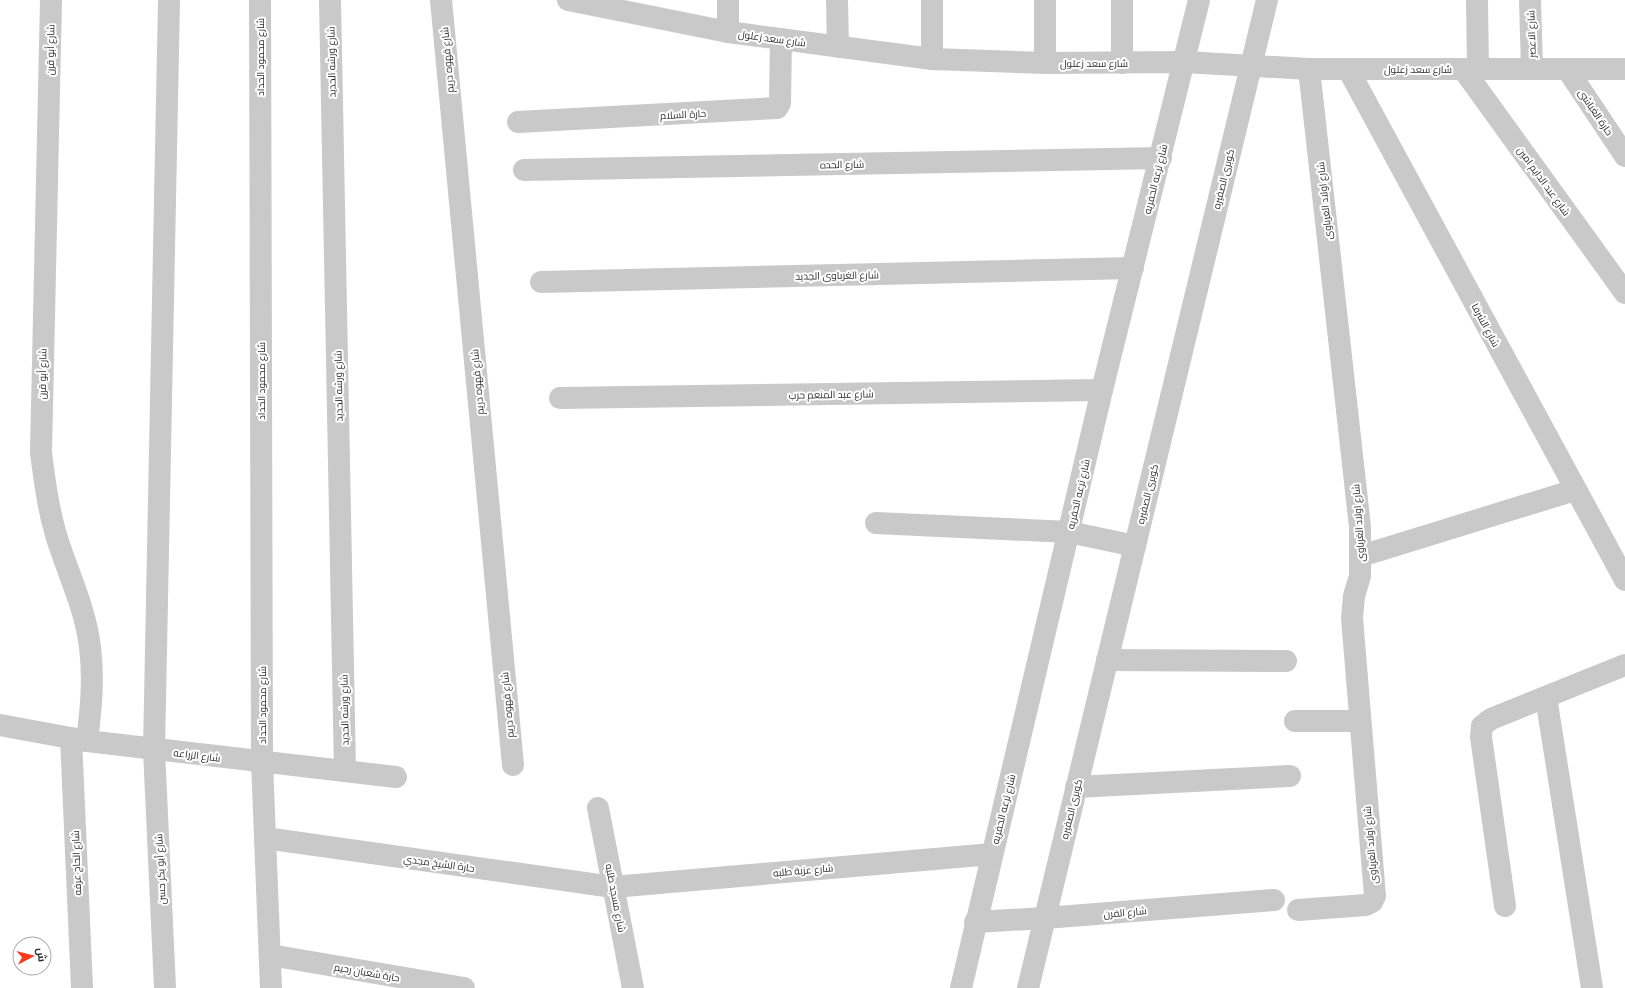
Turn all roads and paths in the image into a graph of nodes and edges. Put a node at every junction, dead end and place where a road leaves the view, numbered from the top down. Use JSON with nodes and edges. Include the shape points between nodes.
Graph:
{"nodes":[{"id":1,"x":52,"y":0,"type":"edge"},
{"id":2,"x":169,"y":0,"type":"edge"},
{"id":3,"x":260,"y":0,"type":"edge"},
{"id":4,"x":330,"y":0,"type":"edge"},
{"id":5,"x":441,"y":0,"type":"edge"},
{"id":6,"x":568,"y":0,"type":"edge"},
{"id":7,"x":728,"y":0,"type":"edge"},
{"id":8,"x":837,"y":0,"type":"edge"},
{"id":9,"x":932,"y":0,"type":"edge"},
{"id":10,"x":1045,"y":0,"type":"edge"},
{"id":11,"x":1122,"y":0,"type":"edge"},
{"id":12,"x":1199,"y":0,"type":"edge"},
{"id":13,"x":1267,"y":0,"type":"edge"},
{"id":14,"x":1477,"y":0,"type":"edge"},
{"id":15,"x":1530,"y":0,"type":"edge"},
{"id":16,"x":601,"y":3,"type":"edge"},
{"id":17,"x":728,"y":32,"type":"junction"},
{"id":18,"x":781,"y":39,"type":"junction"},
{"id":19,"x":838,"y":47,"type":"junction"},
{"id":20,"x":932,"y":59,"type":"junction"},
{"id":21,"x":1184,"y":62,"type":"junction"},
{"id":22,"x":1046,"y":63,"type":"junction"},
{"id":23,"x":1122,"y":63,"type":"junction"},
{"id":24,"x":1250,"y":66,"type":"junction"},
{"id":25,"x":1309,"y":69,"type":"junction"},
{"id":26,"x":1348,"y":69,"type":"junction"},
{"id":27,"x":1470,"y":69,"type":"junction"},
{"id":28,"x":1532,"y":69,"type":"junction"},
{"id":29,"x":1567,"y":69,"type":"junction"},
{"id":30,"x":1625,"y":69,"type":"edge"},
{"id":31,"x":518,"y":122,"type":"dead end"},
{"id":32,"x":1625,"y":156,"type":"edge"},
{"id":33,"x":1161,"y":158,"type":"junction"},
{"id":34,"x":524,"y":170,"type":"dead end"},
{"id":35,"x":1133,"y":268,"type":"junction"},
{"id":36,"x":541,"y":282,"type":"dead end"},
{"id":37,"x":1625,"y":293,"type":"edge"},
{"id":38,"x":1102,"y":390,"type":"junction"},
{"id":39,"x":560,"y":398,"type":"dead end"},
{"id":40,"x":1575,"y":490,"type":"junction"},
{"id":41,"x":876,"y":523,"type":"dead end"},
{"id":42,"x":1069,"y":532,"type":"junction"},
{"id":43,"x":1135,"y":546,"type":"junction"},
{"id":44,"x":1361,"y":556,"type":"junction"},
{"id":45,"x":1625,"y":580,"type":"edge"},
{"id":46,"x":1108,"y":660,"type":"junction"},
{"id":47,"x":1286,"y":661,"type":"dead end"},
{"id":48,"x":1625,"y":665,"type":"edge"},
{"id":49,"x":1546,"y":697,"type":"junction"},
{"id":50,"x":1295,"y":721,"type":"dead end"},
{"id":51,"x":1360,"y":721,"type":"junction"},
{"id":52,"x":0,"y":725,"type":"edge"},
{"id":53,"x":79,"y":740,"type":"junction"},
{"id":54,"x":154,"y":750,"type":"junction"},
{"id":55,"x":262,"y":762,"type":"junction"},
{"id":56,"x":513,"y":765,"type":"dead end"},
{"id":57,"x":345,"y":771,"type":"junction"},
{"id":58,"x":1290,"y":776,"type":"dead end"},
{"id":59,"x":396,"y":777,"type":"dead end"},
{"id":60,"x":1076,"y":787,"type":"junction"},
{"id":61,"x":598,"y":808,"type":"dead end"},
{"id":62,"x":265,"y":838,"type":"junction"},
{"id":63,"x":992,"y":854,"type":"junction"},
{"id":64,"x":614,"y":887,"type":"junction"},
{"id":65,"x":1274,"y":900,"type":"dead end"},
{"id":66,"x":1505,"y":906,"type":"dead end"},
{"id":67,"x":1298,"y":910,"type":"dead end"},
{"id":68,"x":1045,"y":918,"type":"junction"},
{"id":69,"x":975,"y":922,"type":"junction"},
{"id":70,"x":270,"y":955,"type":"junction"},
{"id":71,"x":82,"y":988,"type":"edge"},
{"id":72,"x":166,"y":988,"type":"edge"},
{"id":73,"x":271,"y":988,"type":"edge"},
{"id":74,"x":464,"y":988,"type":"edge"},
{"id":75,"x":634,"y":988,"type":"edge"},
{"id":76,"x":960,"y":988,"type":"edge"},
{"id":77,"x":1028,"y":988,"type":"edge"},
{"id":78,"x":1592,"y":988,"type":"edge"}],
"edges":[{"from":1,"to":53,"type":"street","name":"شارع أبو قرن","via":[[41,452],[52,519],[61,552],[79,598],[90,646],[93,695]]},
{"from":2,"to":54,"type":"street","name":"شارع أبو بكر حسن"},
{"from":3,"to":55,"type":"street","name":"شارع محمود الحداد"},
{"from":4,"to":57,"type":"street","name":"شارع ورشه الحديد"},
{"from":5,"to":56,"type":"street","name":"شارع قهوه دريم"},
{"from":6,"to":16,"type":"street","name":"شارع سعد زعلول"},
{"from":7,"to":17,"type":"street"},
{"from":8,"to":19,"type":"street"},
{"from":9,"to":20,"type":"street"},
{"from":10,"to":22,"type":"street"},
{"from":11,"to":23,"type":"street"},
{"from":12,"to":21,"type":"street","name":"شارع ترعه الحفريه"},
{"from":13,"to":24,"type":"street","name":"كوبرى الصفيره"},
{"from":14,"to":27,"type":"street"},
{"from":15,"to":28,"type":"street","name":"شارع الاعصر"},
{"from":16,"to":17,"type":"street","name":"شارع سعد زعلول"},
{"from":17,"to":18,"type":"street","name":"شارع سعد زعلول"},
{"from":18,"to":19,"type":"street","name":"شارع سعد زعلول"},
{"from":18,"to":31,"type":"street","name":"حارة السلام","via":[[780,103],[777,108]]},
{"from":19,"to":20,"type":"street","name":"شارع سعد زعلول"},
{"from":20,"to":22,"type":"street","name":"شارع سعد زعلول"},
{"from":21,"to":23,"type":"street","name":"شارع سعد زعلول"},
{"from":21,"to":24,"type":"street","name":"شارع سعد زعلول"},
{"from":21,"to":33,"type":"street","name":"شارع ترعه الحفريه"},
{"from":22,"to":23,"type":"street","name":"شارع سعد زعلول"},
{"from":24,"to":25,"type":"street","name":"شارع سعد زعلول"},
{"from":24,"to":43,"type":"street","name":"كوبرى الصفيره"},
{"from":25,"to":26,"type":"street","name":"شارع سعد زعلول"},
{"from":25,"to":44,"type":"street","name":"شارع اولاد الغرباوى"},
{"from":26,"to":27,"type":"street","name":"شارع سعد زعلول"},
{"from":26,"to":40,"type":"street","name":"شارع الشرفا"},
{"from":27,"to":28,"type":"street","name":"شارع سعد زعلول"},
{"from":27,"to":37,"type":"street","name":"شارع عبد الدايم امين"},
{"from":28,"to":29,"type":"street","name":"شارع سعد زعلول"},
{"from":29,"to":30,"type":"street","name":"شارع سعد زعلول"},
{"from":29,"to":32,"type":"street","name":"حارة الغباشى"},
{"from":33,"to":34,"type":"street","name":"شارع الحده"},
{"from":33,"to":35,"type":"street","name":"شارع ترعه الحفريه"},
{"from":35,"to":36,"type":"street","name":"شارع الغرباوى الجديد"},
{"from":35,"to":38,"type":"street","name":"شارع ترعه الحفريه"},
{"from":38,"to":39,"type":"street","name":"شارع عبد المنعم حرب"},
{"from":38,"to":42,"type":"street","name":"شارع ترعه الحفريه"},
{"from":40,"to":44,"type":"street"},
{"from":40,"to":45,"type":"street","name":"شارع الشرفا"},
{"from":41,"to":42,"type":"street"},
{"from":42,"to":43,"type":"street"},
{"from":42,"to":63,"type":"street","name":"شارع ترعه الحفريه"},
{"from":43,"to":46,"type":"street","name":"كوبرى الصفيره"},
{"from":44,"to":51,"type":"street","name":"شارع اولاد الغرباوى","via":[[1352,618]]},
{"from":46,"to":47,"type":"street"},
{"from":46,"to":60,"type":"street","name":"كوبرى الصفيره"},
{"from":48,"to":49,"type":"street"},
{"from":49,"to":66,"type":"street","via":[[1491,719],[1482,726],[1481,737]]},
{"from":49,"to":78,"type":"street"},
{"from":50,"to":51,"type":"street"},
{"from":51,"to":67,"type":"street","name":"شارع اولاد الغرباوى","via":[[1375,896],[1372,902],[1366,905]]},
{"from":52,"to":53,"type":"street","name":"شارع الزراعه"},
{"from":53,"to":54,"type":"street","name":"شارع الزراعه"},
{"from":53,"to":71,"type":"street","name":"شارع الحاج عرفه"},
{"from":54,"to":55,"type":"street","name":"شارع الزراعه"},
{"from":54,"to":72,"type":"street","name":"شارع أبو بكر حسن"},
{"from":55,"to":57,"type":"street","name":"شارع الزراعه"},
{"from":55,"to":62,"type":"street","name":"شارع محمود الحداد"},
{"from":57,"to":59,"type":"street","name":"شارع الزراعه"},
{"from":58,"to":60,"type":"street"},
{"from":60,"to":68,"type":"street","name":"كوبرى الصفيره"},
{"from":61,"to":64,"type":"street","name":"شارع مسجد طلبه"},
{"from":62,"to":64,"type":"street","name":"حارة الشيخ مجدي"},
{"from":62,"to":70,"type":"street","name":"شارع محمود الحداد"},
{"from":63,"to":64,"type":"street","name":"شارع عزبة طلبه"},
{"from":63,"to":69,"type":"street","name":"شارع ترعه الحفريه"},
{"from":64,"to":75,"type":"street","name":"شارع مسجد طلبه"},
{"from":65,"to":68,"type":"street","name":"شارع الفرن"},
{"from":68,"to":69,"type":"street","name":"شارع الفرن"},
{"from":68,"to":77,"type":"street","name":"كوبرى الصفيره"},
{"from":69,"to":76,"type":"street","name":"شارع ترعه الحفريه"},
{"from":70,"to":73,"type":"street","name":"شارع محمود الحداد"},
{"from":70,"to":74,"type":"street","name":"حارة شعبان رحيم"}]}
